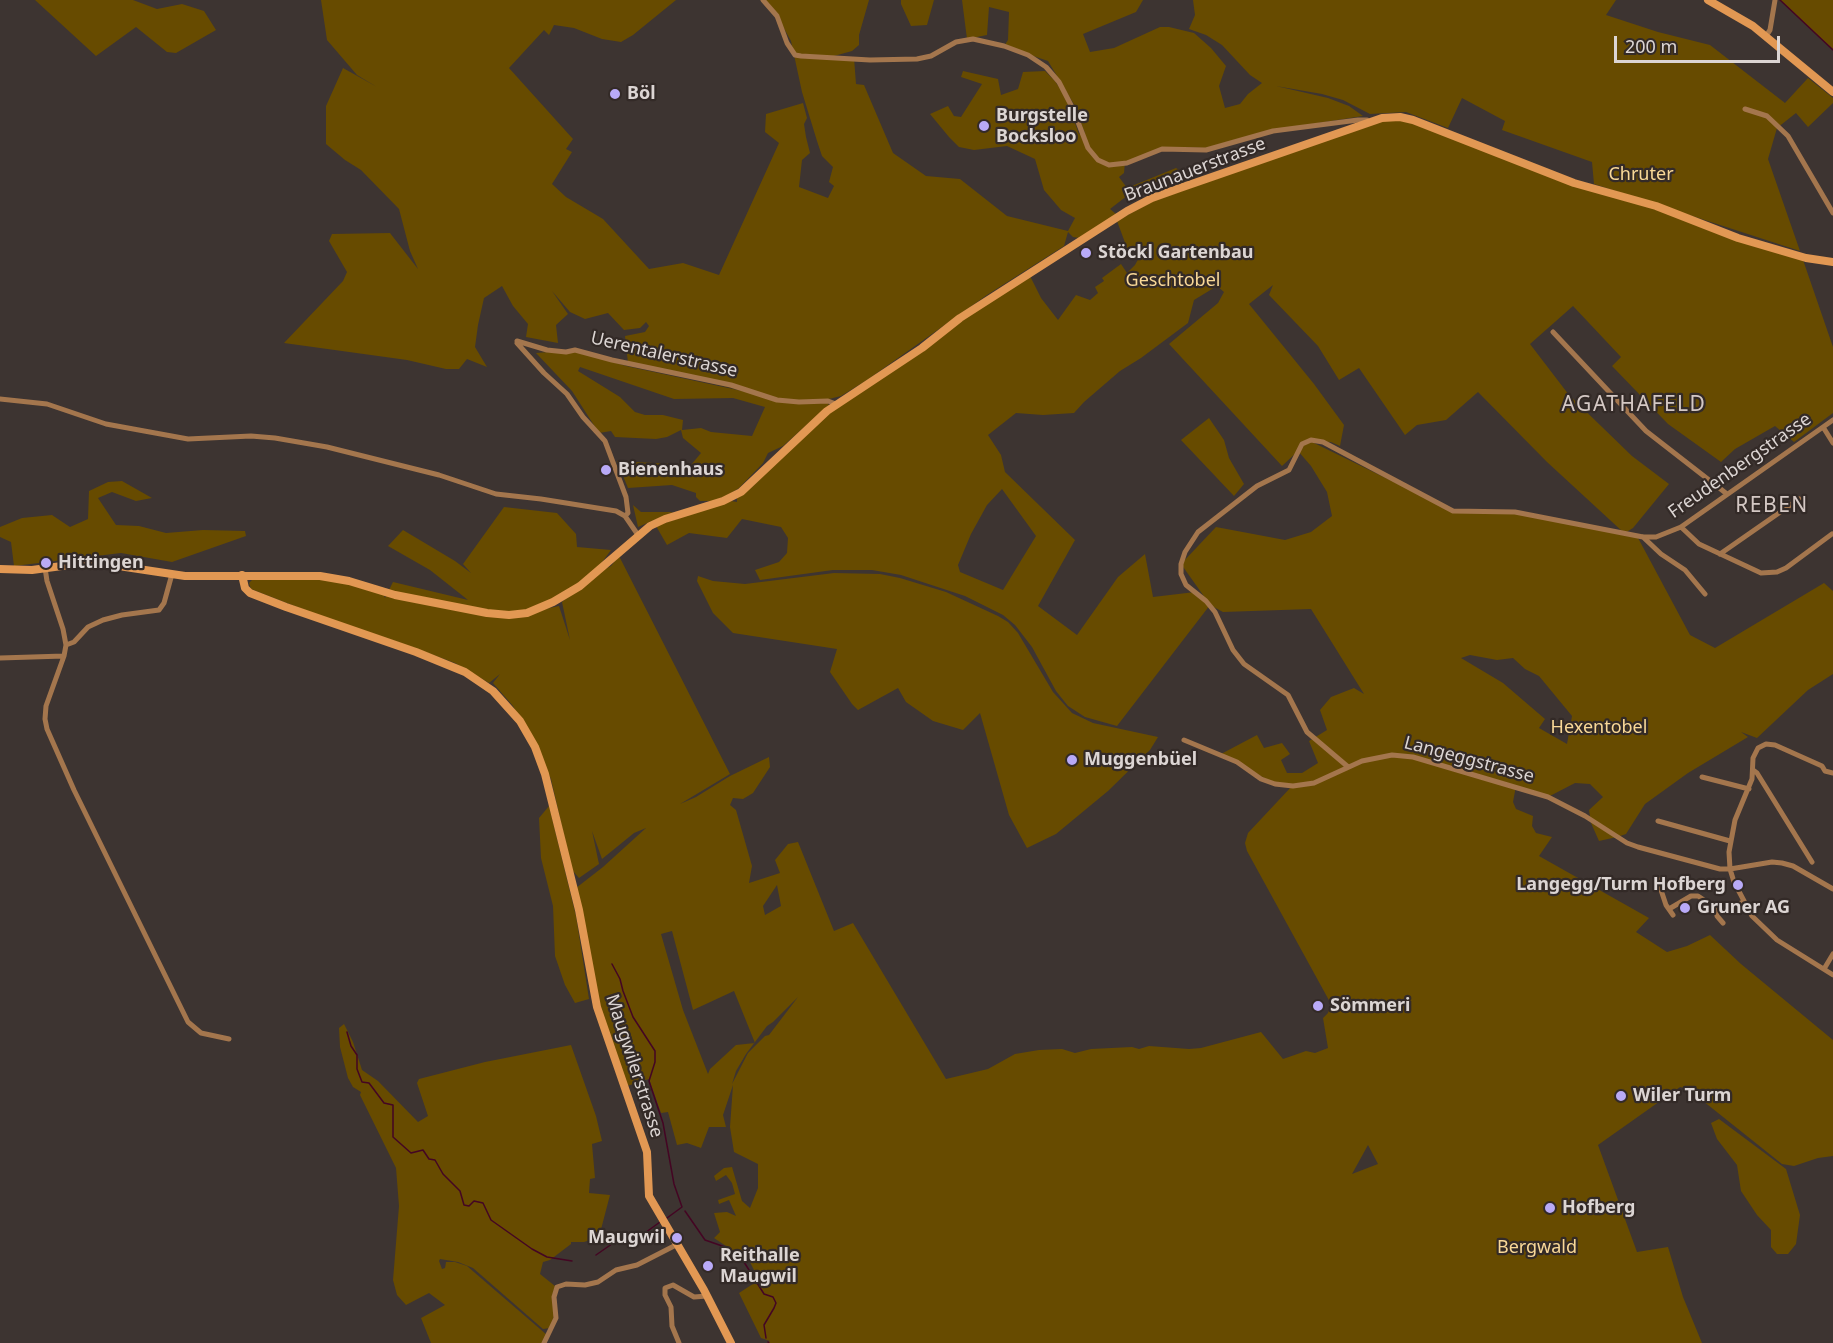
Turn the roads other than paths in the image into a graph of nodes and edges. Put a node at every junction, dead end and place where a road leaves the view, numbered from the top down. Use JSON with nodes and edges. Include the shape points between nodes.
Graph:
{"nodes":[{"id":1,"x":763,"y":0,"type":"edge"},
{"id":2,"x":1708,"y":0,"type":"edge"},
{"id":3,"x":1775,"y":0,"type":"edge"},
{"id":4,"x":1766,"y":36,"type":"junction"},
{"id":5,"x":1833,"y":92,"type":"edge"},
{"id":6,"x":1745,"y":109,"type":"dead end"},
{"id":7,"x":1368,"y":122,"type":"junction"},
{"id":8,"x":1833,"y":213,"type":"edge"},
{"id":9,"x":1833,"y":262,"type":"edge"},
{"id":10,"x":1553,"y":332,"type":"dead end"},
{"id":11,"x":0,"y":399,"type":"edge"},
{"id":12,"x":836,"y":404,"type":"junction"},
{"id":13,"x":1833,"y":420,"type":"edge"},
{"id":14,"x":1823,"y":427,"type":"junction"},
{"id":15,"x":1833,"y":443,"type":"edge"},
{"id":16,"x":1727,"y":494,"type":"junction"},
{"id":17,"x":1799,"y":499,"type":"dead end"},
{"id":18,"x":626,"y":516,"type":"junction"},
{"id":19,"x":1681,"y":527,"type":"junction"},
{"id":20,"x":1832,"y":534,"type":"edge"},
{"id":21,"x":638,"y":535,"type":"junction"},
{"id":22,"x":1643,"y":537,"type":"junction"},
{"id":23,"x":1720,"y":554,"type":"junction"},
{"id":24,"x":45,"y":568,"type":"junction"},
{"id":25,"x":0,"y":569,"type":"edge"},
{"id":26,"x":172,"y":574,"type":"junction"},
{"id":27,"x":242,"y":575,"type":"junction"},
{"id":28,"x":1705,"y":594,"type":"dead end"},
{"id":29,"x":66,"y":645,"type":"junction"},
{"id":30,"x":64,"y":656,"type":"junction"},
{"id":31,"x":0,"y":658,"type":"edge"},
{"id":32,"x":1184,"y":740,"type":"dead end"},
{"id":33,"x":1347,"y":766,"type":"junction"},
{"id":34,"x":1753,"y":770,"type":"junction"},
{"id":35,"x":1833,"y":773,"type":"edge"},
{"id":36,"x":1702,"y":777,"type":"dead end"},
{"id":37,"x":1749,"y":789,"type":"junction"},
{"id":38,"x":1658,"y":821,"type":"dead end"},
{"id":39,"x":1730,"y":841,"type":"junction"},
{"id":40,"x":1812,"y":862,"type":"dead end"},
{"id":41,"x":1730,"y":869,"type":"junction"},
{"id":42,"x":1657,"y":878,"type":"dead end"},
{"id":43,"x":1833,"y":889,"type":"edge"},
{"id":44,"x":1743,"y":902,"type":"junction"},
{"id":45,"x":1716,"y":909,"type":"junction"},
{"id":46,"x":1723,"y":922,"type":"dead end"},
{"id":47,"x":1833,"y":954,"type":"edge"},
{"id":48,"x":1824,"y":969,"type":"junction"},
{"id":49,"x":1833,"y":975,"type":"edge"},
{"id":50,"x":229,"y":1039,"type":"dead end"},
{"id":51,"x":676,"y":1245,"type":"junction"},
{"id":52,"x":707,"y":1296,"type":"junction"},
{"id":53,"x":727,"y":1340,"type":"edge"},
{"id":54,"x":544,"y":1343,"type":"edge"},
{"id":55,"x":679,"y":1343,"type":"edge"}],
"edges":[{"from":1,"to":7,"type":"street","via":[[777,16],[795,55],[917,59],[973,39],[1038,61],[1067,95],[1088,148],[1098,160],[1109,165],[1127,163],[1162,149],[1206,150],[1273,131]]},
{"from":2,"to":4,"type":"street"},
{"from":3,"to":4,"type":"street"},
{"from":4,"to":5,"type":"street"},
{"from":6,"to":8,"type":"street","via":[[1767,116],[1788,136]]},
{"from":7,"to":9,"type":"street","name":"Braunauerstrasse","via":[[1390,117],[1413,120],[1574,183],[1656,206],[1758,244]]},
{"from":7,"to":12,"type":"street","name":"Braunauerstrasse","via":[[1171,191],[1127,211],[960,318]]},
{"from":10,"to":16,"type":"street","via":[[1646,431]]},
{"from":11,"to":18,"type":"street","via":[[47,404],[106,424],[188,439],[259,436],[327,447],[501,495],[612,510]]},
{"from":12,"to":18,"type":"street","name":"Uerentalerstrasse","via":[[777,400],[731,385],[517,341],[605,441],[626,496]]},
{"from":12,"to":21,"type":"street","name":"Braunauerstrasse","via":[[735,495],[660,521]]},
{"from":13,"to":14,"type":"street","name":"Freudenbergstrasse"},
{"from":14,"to":15,"type":"street"},
{"from":14,"to":16,"type":"street","name":"Freudenbergstrasse"},
{"from":16,"to":19,"type":"street","name":"Freudenbergstrasse"},
{"from":17,"to":23,"type":"street"},
{"from":18,"to":21,"type":"street"},
{"from":19,"to":22,"type":"street","name":"Freudenbergstrasse","via":[[1656,537]]},
{"from":19,"to":23,"type":"street","via":[[1699,544]]},
{"from":20,"to":23,"type":"street","via":[[1777,572],[1753,571]]},
{"from":21,"to":27,"type":"street","name":"Braunauerstrasse","via":[[580,586],[520,615],[498,615],[395,595],[329,576]]},
{"from":22,"to":28,"type":"street","via":[[1685,570]]},
{"from":22,"to":33,"type":"street","name":"Freudenbergstrasse","via":[[1515,512],[1453,511],[1323,442],[1302,444],[1289,470],[1252,490],[1198,532],[1185,552],[1181,574],[1186,585],[1217,615],[1240,659],[1288,695],[1306,732]]},
{"from":24,"to":25,"type":"street","name":"Braunauerstrasse"},
{"from":24,"to":26,"type":"street","name":"Braunauerstrasse","via":[[92,562]]},
{"from":24,"to":29,"type":"street"},
{"from":26,"to":27,"type":"street","name":"Braunauerstrasse"},
{"from":26,"to":29,"type":"street","via":[[159,610],[103,620]]},
{"from":27,"to":51,"type":"street","name":"Maugwilerstrasse","via":[[250,593],[446,663],[480,680],[520,722],[550,791],[584,933],[597,1007],[647,1152],[649,1196]]},
{"from":29,"to":30,"type":"street"},
{"from":30,"to":31,"type":"street"},
{"from":30,"to":50,"type":"street","via":[[46,706],[47,729],[188,1022],[201,1033]]},
{"from":32,"to":33,"type":"street","name":"Langeggstrasse","via":[[1221,754],[1275,784],[1314,783]]},
{"from":33,"to":41,"type":"street","name":"Langeggstrasse","via":[[1378,757],[1402,756],[1548,797],[1627,843]]},
{"from":34,"to":35,"type":"street","via":[[1755,753],[1769,744]]},
{"from":34,"to":37,"type":"street"},
{"from":34,"to":40,"type":"street"},
{"from":36,"to":37,"type":"street"},
{"from":37,"to":39,"type":"street","via":[[1737,813]]},
{"from":38,"to":39,"type":"street"},
{"from":39,"to":41,"type":"street"},
{"from":41,"to":43,"type":"street","via":[[1782,863]]},
{"from":41,"to":44,"type":"street"},
{"from":42,"to":45,"type":"street","via":[[1671,912],[1694,895]]},
{"from":44,"to":45,"type":"street","via":[[1725,910]]},
{"from":44,"to":48,"type":"street","via":[[1772,936]]},
{"from":45,"to":46,"type":"street"},
{"from":47,"to":48,"type":"street"},
{"from":48,"to":49,"type":"street"},
{"from":51,"to":52,"type":"street","name":"Maugwilerstrasse"},
{"from":51,"to":54,"type":"street","via":[[591,1284],[557,1287],[556,1318]]},
{"from":52,"to":53,"type":"street","name":"Maugwilerstrasse"},
{"from":52,"to":55,"type":"street","via":[[694,1297],[673,1286],[665,1288]]}]}
